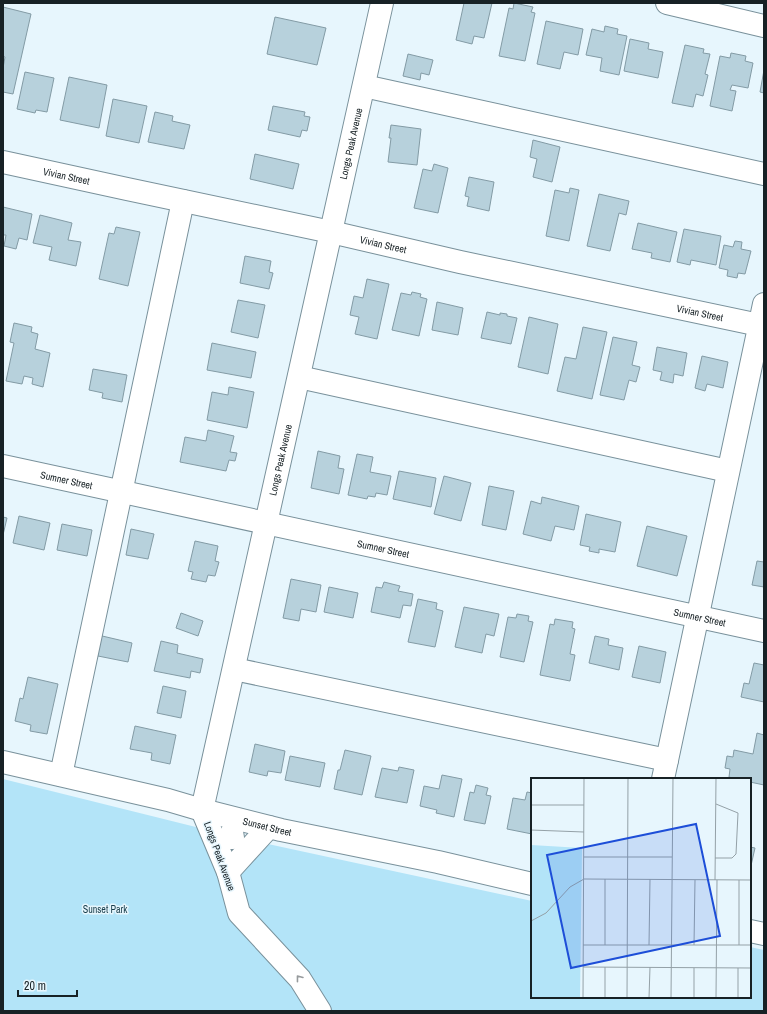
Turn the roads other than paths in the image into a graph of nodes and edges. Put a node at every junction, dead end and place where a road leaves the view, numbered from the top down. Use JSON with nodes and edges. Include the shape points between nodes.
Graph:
{"nodes":[{"id":1,"x":382,"y":3,"type":"edge"},
{"id":2,"x":667,"y":3,"type":"edge"},
{"id":3,"x":764,"y":26,"type":"edge"},
{"id":4,"x":364,"y":86,"type":"junction"},
{"id":5,"x":3,"y":162,"type":"edge"},
{"id":6,"x":764,"y":174,"type":"edge"},
{"id":7,"x":184,"y":201,"type":"junction"},
{"id":8,"x":331,"y":232,"type":"junction"},
{"id":9,"x":764,"y":304,"type":"edge"},
{"id":10,"x":762,"y":326,"type":"edge"},
{"id":11,"x":299,"y":377,"type":"junction"},
{"id":12,"x":3,"y":466,"type":"edge"},
{"id":13,"x":728,"y":471,"type":"junction"},
{"id":14,"x":122,"y":492,"type":"junction"},
{"id":15,"x":267,"y":524,"type":"junction"},
{"id":16,"x":698,"y":617,"type":"junction"},
{"id":17,"x":764,"y":631,"type":"edge"},
{"id":18,"x":234,"y":669,"type":"junction"},
{"id":19,"x":3,"y":762,"type":"edge"},
{"id":20,"x":665,"y":770,"type":"edge"},
{"id":21,"x":61,"y":775,"type":"junction"},
{"id":22,"x":202,"y":810,"type":"junction"},
{"id":23,"x":269,"y":827,"type":"junction"},
{"id":24,"x":228,"y":872,"type":"junction"},
{"id":25,"x":531,"y":884,"type":"edge"},
{"id":26,"x":751,"y":931,"type":"edge"},
{"id":27,"x":764,"y":934,"type":"edge"},
{"id":28,"x":320,"y":1011,"type":"edge"}],
"edges":[{"from":1,"to":4,"type":"street","name":"Longs Peak Avenue"},
{"from":2,"to":3,"type":"street"},
{"from":4,"to":6,"type":"street"},
{"from":4,"to":8,"type":"street","name":"Longs Peak Avenue"},
{"from":5,"to":7,"type":"street","name":"Vivian Street"},
{"from":7,"to":8,"type":"street","name":"Vivian Street"},
{"from":7,"to":14,"type":"street"},
{"from":8,"to":10,"type":"street","name":"Vivian Street"},
{"from":8,"to":11,"type":"street","name":"Longs Peak Avenue"},
{"from":9,"to":10,"type":"street"},
{"from":10,"to":13,"type":"street"},
{"from":11,"to":13,"type":"street"},
{"from":11,"to":15,"type":"street","name":"Longs Peak Avenue"},
{"from":12,"to":14,"type":"street","name":"Sumner Street"},
{"from":13,"to":16,"type":"street"},
{"from":14,"to":15,"type":"street","name":"Sumner Street"},
{"from":14,"to":21,"type":"street"},
{"from":15,"to":16,"type":"street","name":"Sumner Street"},
{"from":15,"to":18,"type":"street","name":"Longs Peak Avenue"},
{"from":16,"to":17,"type":"street","name":"Sumner Street"},
{"from":16,"to":20,"type":"street"},
{"from":18,"to":20,"type":"street"},
{"from":18,"to":22,"type":"street","name":"Longs Peak Avenue"},
{"from":19,"to":21,"type":"street","name":"Sunset Street"},
{"from":21,"to":22,"type":"street","name":"Sunset Street"},
{"from":22,"to":23,"type":"street","name":"Sunset Street"},
{"from":22,"to":24,"type":"street","name":"Longs Peak Avenue"},
{"from":23,"to":24,"type":"street"},
{"from":23,"to":25,"type":"street","name":"Sunset Street"},
{"from":28,"to":24,"type":"street","name":"Longs Peak Avenue","one_way":true,"via":[[300,979],[239,913]]},
{"from":26,"to":27,"type":"street"}]}
